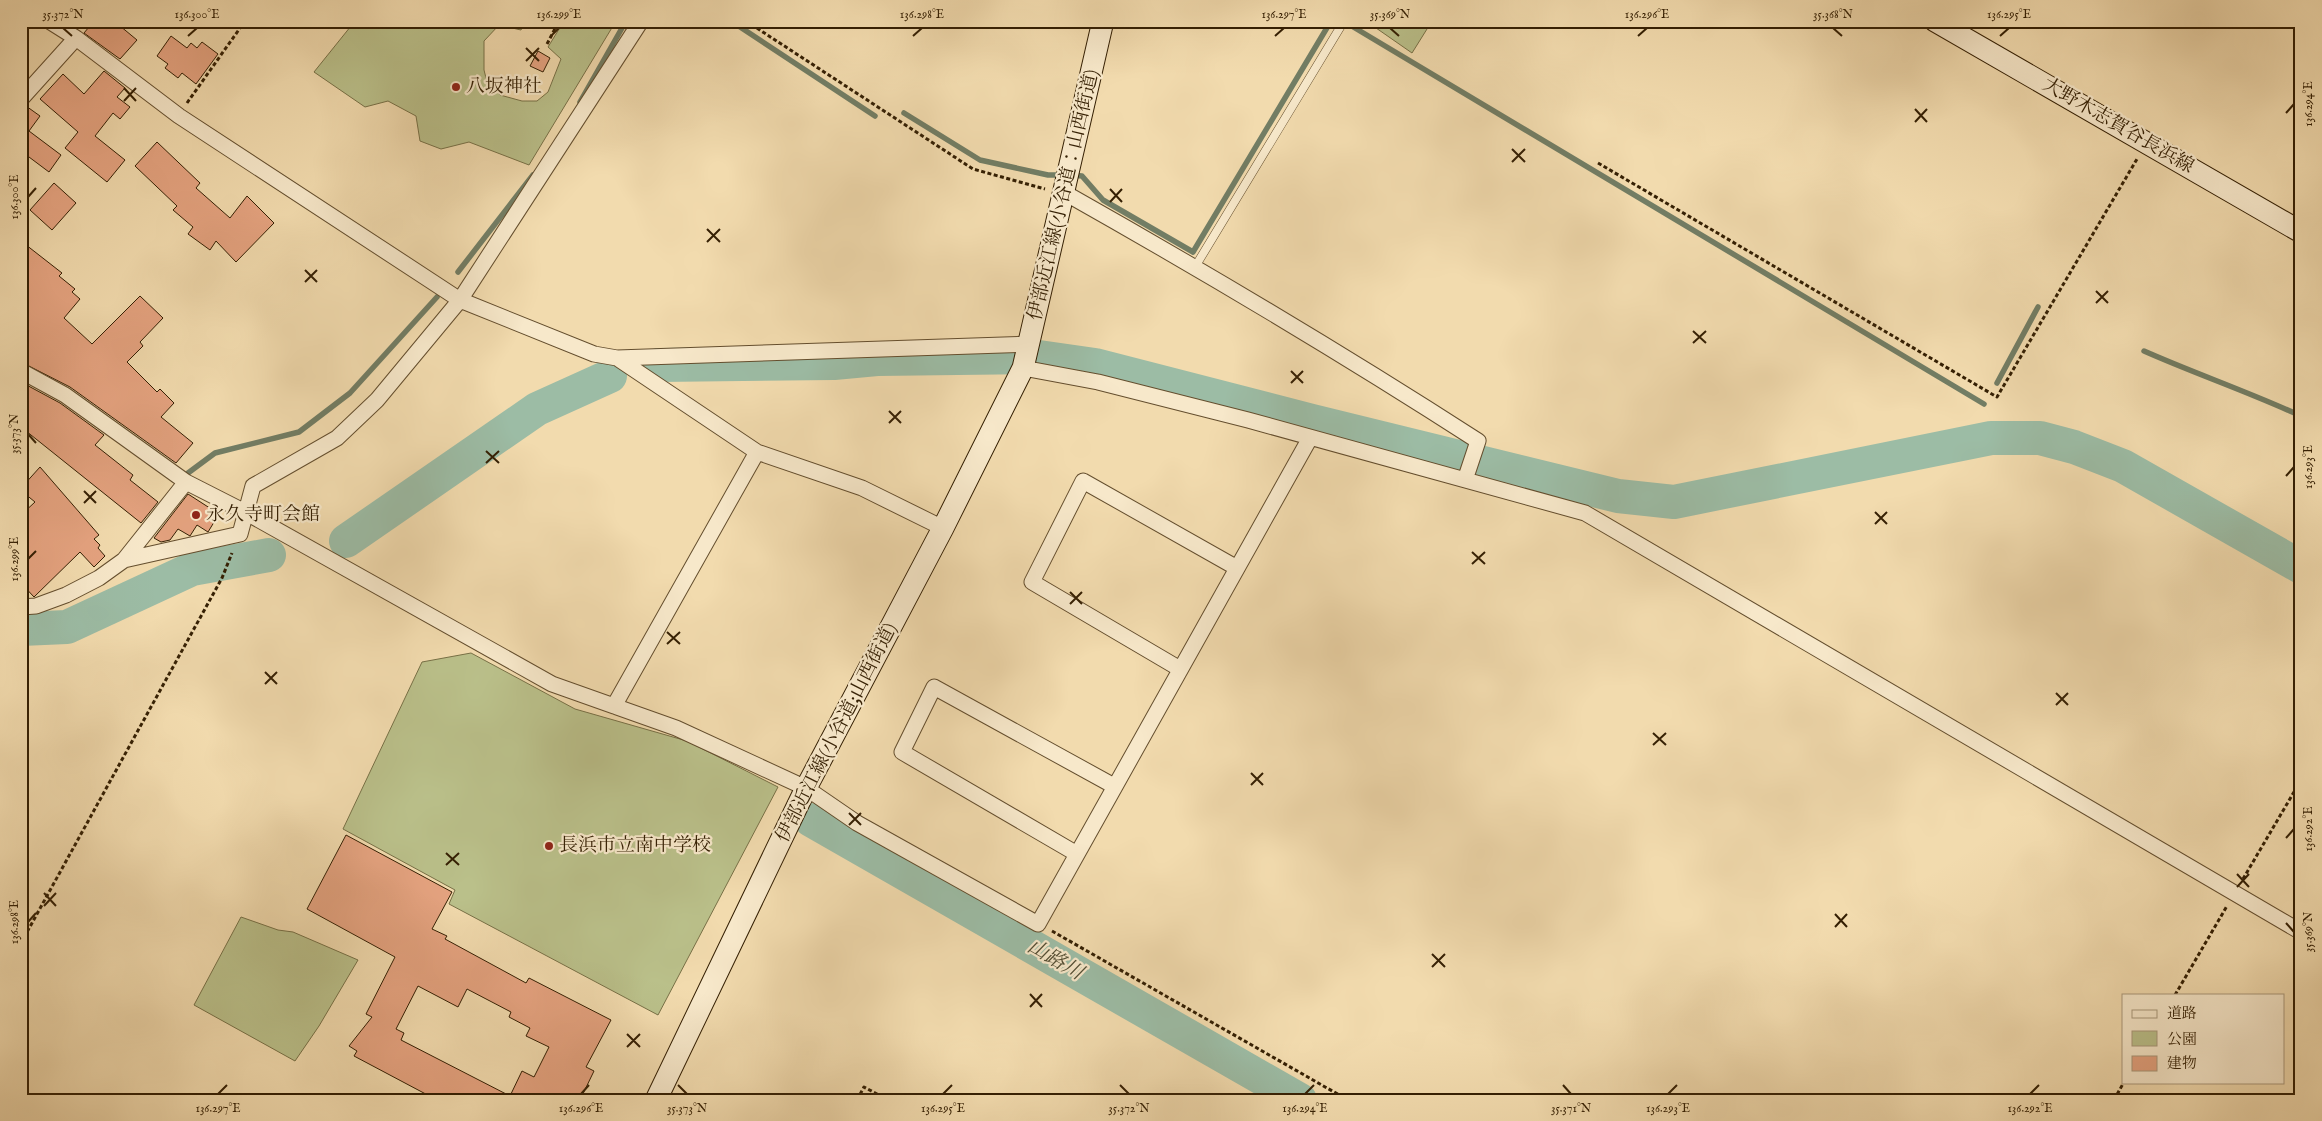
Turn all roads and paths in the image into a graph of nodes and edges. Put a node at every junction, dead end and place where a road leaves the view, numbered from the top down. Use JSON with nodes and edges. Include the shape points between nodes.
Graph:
{"nodes":[{"id":1,"x":49,"y":21,"type":"edge"},
{"id":2,"x":245,"y":21,"type":"edge"},
{"id":3,"x":559,"y":21,"type":"edge"},
{"id":4,"x":640,"y":21,"type":"edge"},
{"id":5,"x":746,"y":21,"type":"edge"},
{"id":6,"x":1103,"y":21,"type":"edge"},
{"id":7,"x":1344,"y":21,"type":"edge"},
{"id":8,"x":1935,"y":21,"type":"edge"},
{"id":9,"x":76,"y":38,"type":"junction"},
{"id":10,"x":547,"y":44,"type":"dead end"},
{"id":11,"x":21,"y":99,"type":"edge"},
{"id":12,"x":177,"y":115,"type":"junction"},
{"id":13,"x":2146,"y":143,"type":"junction"},
{"id":14,"x":1598,"y":163,"type":"dead end"},
{"id":15,"x":1065,"y":193,"type":"junction"},
{"id":16,"x":2301,"y":232,"type":"edge"},
{"id":17,"x":1195,"y":267,"type":"junction"},
{"id":18,"x":460,"y":300,"type":"junction"},
{"id":19,"x":1027,"y":353,"type":"junction"},
{"id":20,"x":617,"y":358,"type":"junction"},
{"id":21,"x":21,"y":371,"type":"edge"},
{"id":22,"x":1310,"y":438,"type":"junction"},
{"id":23,"x":757,"y":452,"type":"junction"},
{"id":24,"x":1464,"y":480,"type":"junction"},
{"id":25,"x":186,"y":482,"type":"junction"},
{"id":26,"x":245,"y":512,"type":"junction"},
{"id":27,"x":943,"y":528,"type":"junction"},
{"id":28,"x":240,"y":534,"type":"junction"},
{"id":29,"x":124,"y":560,"type":"junction"},
{"id":30,"x":1237,"y":568,"type":"junction"},
{"id":31,"x":21,"y":607,"type":"edge"},
{"id":32,"x":1180,"y":669,"type":"junction"},
{"id":33,"x":614,"y":706,"type":"junction"},
{"id":34,"x":1114,"y":786,"type":"junction"},
{"id":35,"x":806,"y":788,"type":"junction"},
{"id":36,"x":1077,"y":854,"type":"junction"},
{"id":37,"x":1038,"y":924,"type":"junction"},
{"id":38,"x":2301,"y":932,"type":"edge"},
{"id":39,"x":21,"y":944,"type":"edge"},
{"id":40,"x":2123,"y":1084,"type":"edge"},
{"id":41,"x":656,"y":1100,"type":"edge"},
{"id":42,"x":857,"y":1100,"type":"edge"},
{"id":43,"x":888,"y":1100,"type":"edge"},
{"id":44,"x":1348,"y":1100,"type":"edge"},
{"id":45,"x":2114,"y":1100,"type":"edge"}],
"edges":[{"from":1,"to":9,"type":"street"},
{"from":2,"to":12,"type":"path"},
{"from":3,"to":10,"type":"path"},
{"from":4,"to":18,"type":"street"},
{"from":5,"to":15,"type":"path","via":[[973,169]]},
{"from":6,"to":15,"type":"main road","name":"伊部近江線(小谷道：山西街道)"},
{"from":7,"to":17,"type":"lane"},
{"from":8,"to":13,"type":"main road","name":"大野木志賀谷長浜線"},
{"from":9,"to":11,"type":"street"},
{"from":9,"to":12,"type":"street"},
{"from":12,"to":18,"type":"street"},
{"from":13,"to":14,"type":"path","via":[[1997,397]]},
{"from":13,"to":16,"type":"main road","name":"大野木志賀谷長浜線"},
{"from":15,"to":17,"type":"street"},
{"from":15,"to":19,"type":"main road","name":"伊部近江線(小谷道：山西街道)"},
{"from":17,"to":24,"type":"street","via":[[1478,440]]},
{"from":18,"to":20,"type":"street","via":[[594,354]]},
{"from":18,"to":26,"type":"street","via":[[377,400],[337,438],[253,486]]},
{"from":19,"to":20,"type":"street"},
{"from":19,"to":22,"type":"street","via":[[1098,382]]},
{"from":19,"to":27,"type":"main road","name":"伊部近江線(小谷道;山西街道)"},
{"from":20,"to":23,"type":"street"},
{"from":21,"to":25,"type":"street","via":[[65,395]]},
{"from":22,"to":24,"type":"street"},
{"from":22,"to":30,"type":"street"},
{"from":23,"to":27,"type":"street","via":[[862,488]]},
{"from":23,"to":33,"type":"street"},
{"from":24,"to":38,"type":"street","via":[[1585,513]]},
{"from":25,"to":26,"type":"street"},
{"from":25,"to":29,"type":"street"},
{"from":26,"to":28,"type":"street"},
{"from":26,"to":33,"type":"street","via":[[552,684]]},
{"from":27,"to":35,"type":"main road","name":"伊部近江線(小谷道;山西街道)"},
{"from":28,"to":29,"type":"street"},
{"from":28,"to":39,"type":"path","via":[[222,578]]},
{"from":29,"to":31,"type":"street","via":[[66,595],[36,606]]},
{"from":30,"to":32,"type":"street"},
{"from":30,"to":32,"type":"street","via":[[1083,481],[1032,582]]},
{"from":32,"to":34,"type":"street"},
{"from":33,"to":35,"type":"street","via":[[676,728]]},
{"from":34,"to":36,"type":"street"},
{"from":34,"to":36,"type":"street","via":[[934,687],[902,752]]},
{"from":35,"to":37,"type":"street","via":[[858,823]]},
{"from":35,"to":41,"type":"main road","name":"伊部近江線(小谷道;山西街道)"},
{"from":36,"to":37,"type":"street"},
{"from":37,"to":44,"type":"path"},
{"from":40,"to":45,"type":"path"},
{"from":42,"to":43,"type":"path","via":[[864,1087]]}]}
